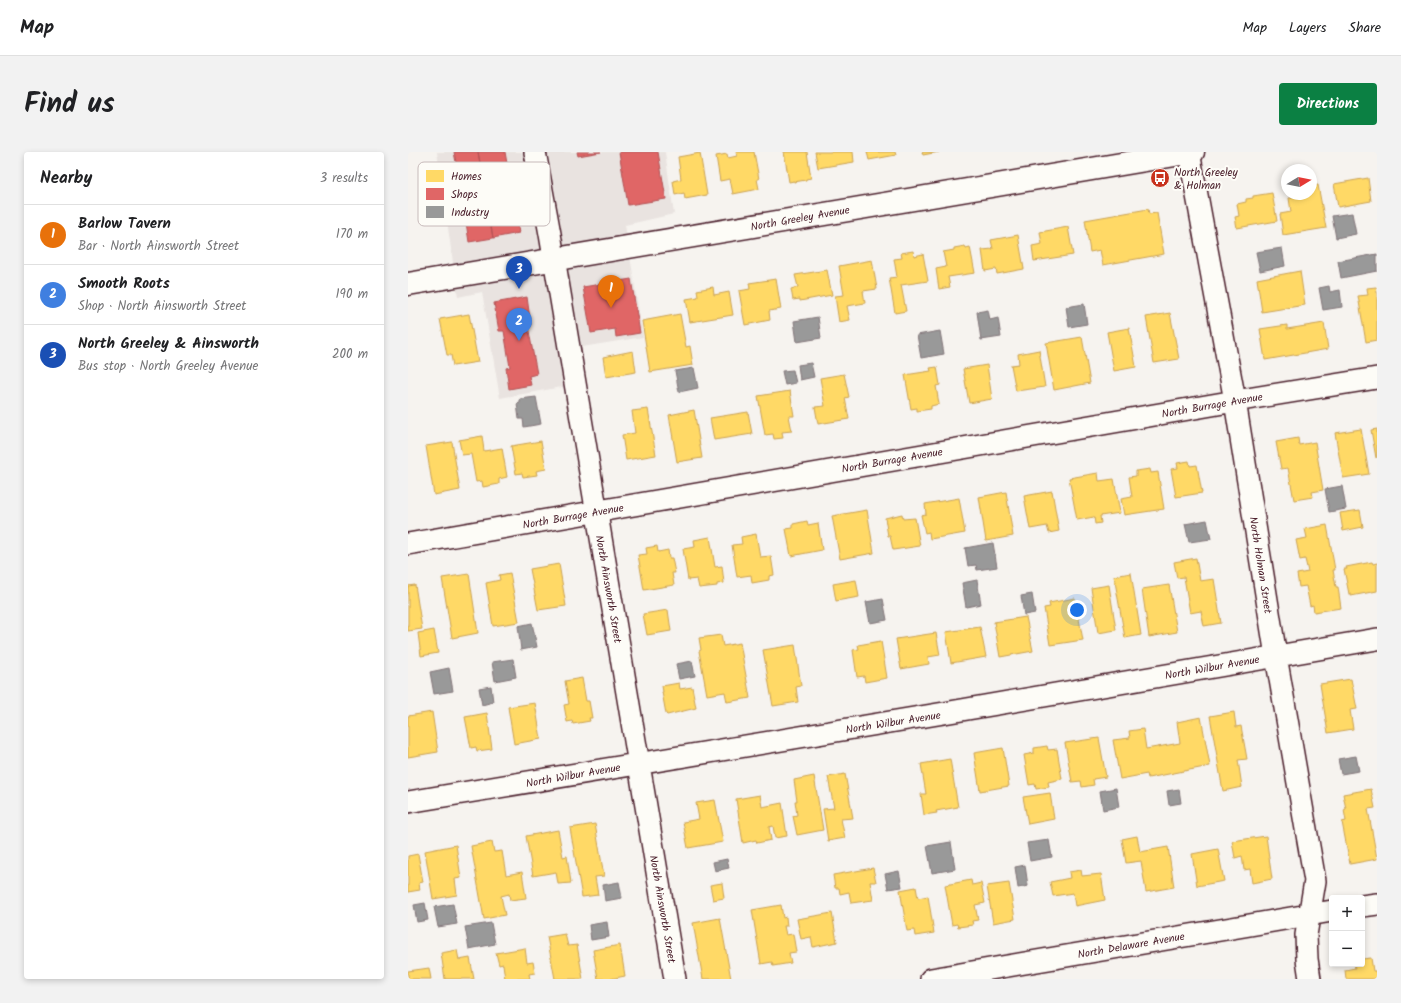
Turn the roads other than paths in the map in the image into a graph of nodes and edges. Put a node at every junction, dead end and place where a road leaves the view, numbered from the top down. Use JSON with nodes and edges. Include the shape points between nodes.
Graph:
{"nodes":[{"id":1,"x":534,"y":152,"type":"edge"},
{"id":2,"x":1189,"y":152,"type":"edge"},
{"id":3,"x":1193,"y":152,"type":"edge"},
{"id":4,"x":536,"y":162,"type":"edge"},
{"id":5,"x":548,"y":226,"type":"edge"},
{"id":6,"x":554,"y":260,"type":"junction"},
{"id":7,"x":408,"y":284,"type":"edge"},
{"id":8,"x":1377,"y":378,"type":"edge"},
{"id":9,"x":1235,"y":401,"type":"junction"},
{"id":10,"x":596,"y":512,"type":"junction"},
{"id":11,"x":408,"y":544,"type":"edge"},
{"id":12,"x":1377,"y":639,"type":"edge"},
{"id":13,"x":1276,"y":656,"type":"junction"},
{"id":14,"x":638,"y":764,"type":"junction"},
{"id":15,"x":408,"y":802,"type":"edge"},
{"id":16,"x":1377,"y":904,"type":"edge"},
{"id":17,"x":1365,"y":906,"type":"edge"},
{"id":18,"x":1329,"y":912,"type":"edge"},
{"id":19,"x":1309,"y":915,"type":"junction"},
{"id":20,"x":676,"y":979,"type":"edge"},
{"id":21,"x":931,"y":979,"type":"edge"},
{"id":22,"x":1310,"y":979,"type":"edge"}],
"edges":[{"from":1,"to":4,"type":"street","name":"North Ainsworth Street"},
{"from":2,"to":3,"type":"main road","name":"North Greeley Avenue"},
{"from":2,"to":6,"type":"main road","name":"North Greeley Avenue"},
{"from":2,"to":9,"type":"street","name":"North Holman Street"},
{"from":5,"to":6,"type":"street","name":"North Ainsworth Street"},
{"from":6,"to":7,"type":"main road","name":"North Greeley Avenue"},
{"from":6,"to":10,"type":"street","name":"North Ainsworth Street"},
{"from":8,"to":9,"type":"street","name":"North Burrage Avenue"},
{"from":9,"to":10,"type":"street","name":"North Burrage Avenue"},
{"from":9,"to":13,"type":"street","name":"North Holman Street"},
{"from":10,"to":11,"type":"street","name":"North Burrage Avenue"},
{"from":10,"to":14,"type":"street","name":"North Ainsworth Street"},
{"from":12,"to":13,"type":"street","name":"North Wilbur Avenue"},
{"from":13,"to":14,"type":"street","name":"North Wilbur Avenue"},
{"from":13,"to":19,"type":"street","name":"North Holman Street","via":[[1315,881]]},
{"from":14,"to":15,"type":"street","name":"North Wilbur Avenue"},
{"from":14,"to":20,"type":"street","name":"North Ainsworth Street"},
{"from":16,"to":17,"type":"street"},
{"from":18,"to":19,"type":"street","name":"North Delaware Avenue"},
{"from":19,"to":21,"type":"street","name":"North Delaware Avenue"},
{"from":19,"to":22,"type":"street","name":"North Holman Street","via":[[1306,936]]}]}
